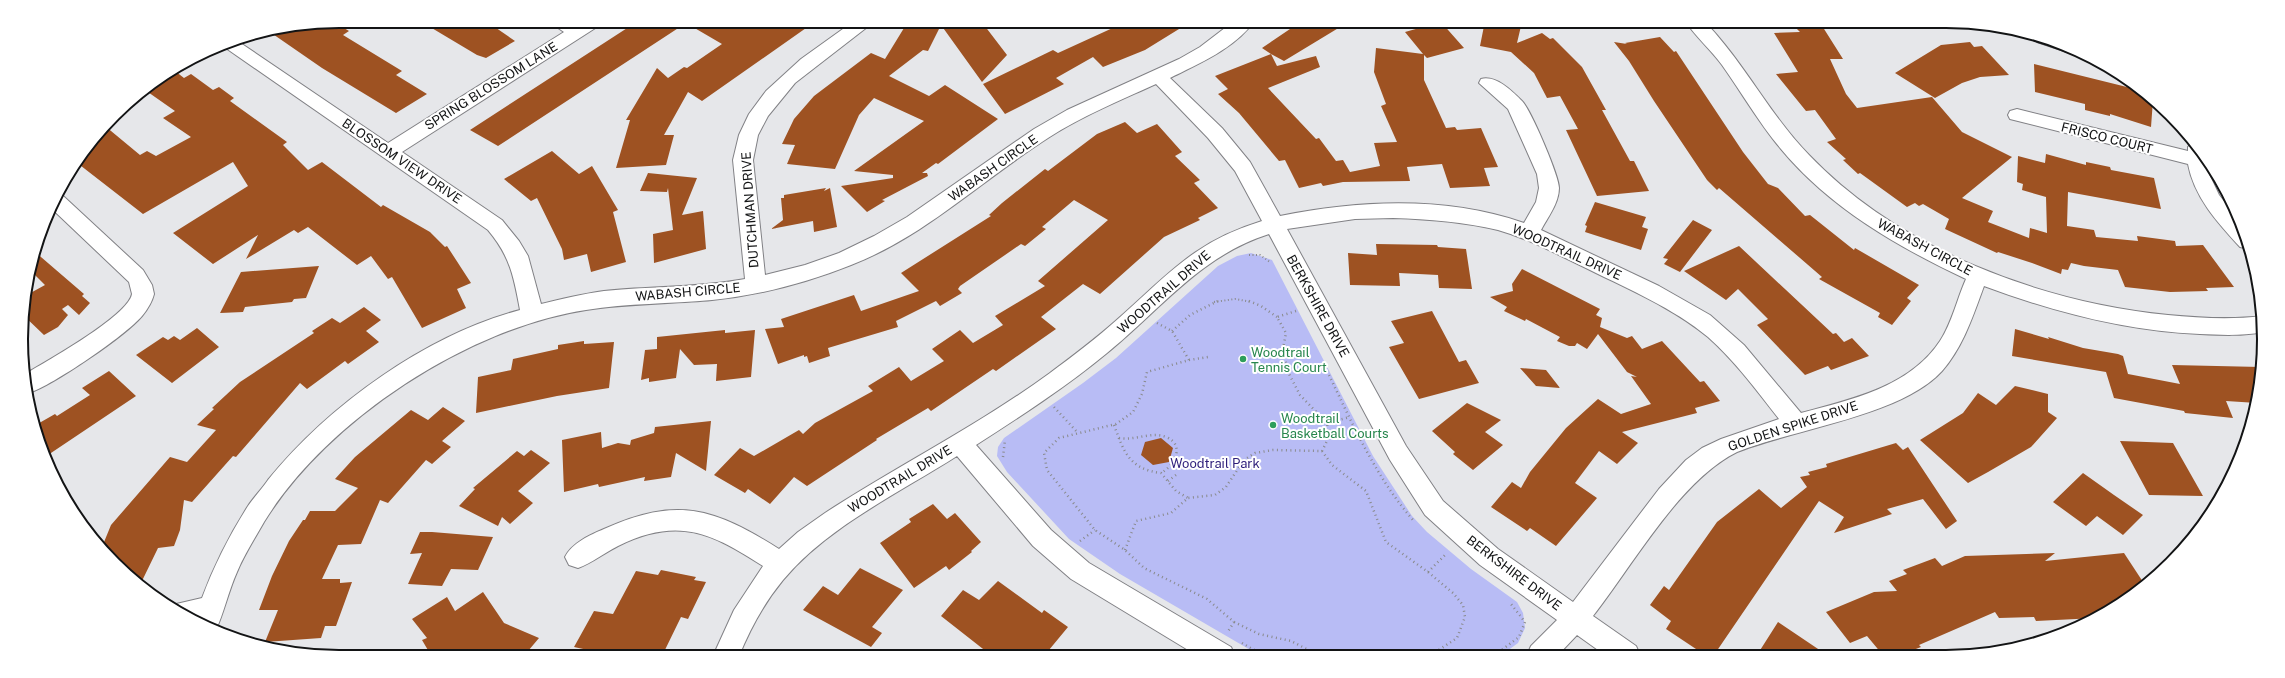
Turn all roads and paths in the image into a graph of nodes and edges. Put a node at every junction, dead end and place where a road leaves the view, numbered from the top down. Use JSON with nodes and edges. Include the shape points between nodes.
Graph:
{"nodes":[{"id":1,"x":569,"y":28,"type":"edge"},
{"id":2,"x":583,"y":28,"type":"edge"},
{"id":3,"x":857,"y":28,"type":"edge"},
{"id":4,"x":1236,"y":28,"type":"edge"},
{"id":5,"x":1701,"y":28,"type":"edge"},
{"id":6,"x":576,"y":32,"type":"junction"},
{"id":7,"x":235,"y":47,"type":"edge"},
{"id":8,"x":1157,"y":75,"type":"junction"},
{"id":9,"x":1488,"y":83,"type":"dead end"},
{"id":10,"x":2017,"y":115,"type":"dead end"},
{"id":11,"x":388,"y":152,"type":"junction"},
{"id":12,"x":2196,"y":153,"type":"edge"},
{"id":13,"x":2199,"y":157,"type":"edge"},
{"id":14,"x":59,"y":204,"type":"edge"},
{"id":15,"x":1273,"y":226,"type":"junction"},
{"id":16,"x":2237,"y":232,"type":"edge"},
{"id":17,"x":1528,"y":233,"type":"junction"},
{"id":18,"x":1243,"y":255,"type":"dead end"},
{"id":19,"x":1272,"y":263,"type":"dead end"},
{"id":20,"x":1978,"y":275,"type":"junction"},
{"id":21,"x":756,"y":286,"type":"junction"},
{"id":22,"x":1293,"y":304,"type":"dead end"},
{"id":23,"x":1296,"y":311,"type":"junction"},
{"id":24,"x":532,"y":314,"type":"junction"},
{"id":25,"x":1277,"y":317,"type":"junction"},
{"id":26,"x":1300,"y":317,"type":"dead end"},
{"id":27,"x":1163,"y":318,"type":"dead end"},
{"id":28,"x":1157,"y":323,"type":"junction"},
{"id":29,"x":2256,"y":324,"type":"edge"},
{"id":30,"x":1153,"y":327,"type":"dead end"},
{"id":31,"x":1172,"y":331,"type":"junction"},
{"id":32,"x":1208,"y":357,"type":"dead end"},
{"id":33,"x":1189,"y":360,"type":"junction"},
{"id":34,"x":1322,"y":362,"type":"dead end"},
{"id":35,"x":31,"y":382,"type":"edge"},
{"id":36,"x":1061,"y":402,"type":"dead end"},
{"id":37,"x":1054,"y":407,"type":"junction"},
{"id":38,"x":1048,"y":411,"type":"dead end"},
{"id":39,"x":1350,"y":417,"type":"junction"},
{"id":40,"x":1327,"y":423,"type":"junction"},
{"id":41,"x":1114,"y":424,"type":"junction"},
{"id":42,"x":1796,"y":424,"type":"junction"},
{"id":43,"x":1078,"y":433,"type":"junction"},
{"id":44,"x":1011,"y":436,"type":"dead end"},
{"id":45,"x":1119,"y":438,"type":"junction"},
{"id":46,"x":960,"y":443,"type":"junction"},
{"id":47,"x":1322,"y":451,"type":"junction"},
{"id":48,"x":1004,"y":462,"type":"dead end"},
{"id":49,"x":1161,"y":473,"type":"junction"},
{"id":50,"x":1176,"y":475,"type":"dead end"},
{"id":51,"x":1168,"y":481,"type":"junction"},
{"id":52,"x":1188,"y":498,"type":"junction"},
{"id":53,"x":1417,"y":524,"type":"dead end"},
{"id":54,"x":1095,"y":530,"type":"junction"},
{"id":55,"x":1075,"y":536,"type":"dead end"},
{"id":56,"x":1080,"y":541,"type":"junction"},
{"id":57,"x":1084,"y":545,"type":"dead end"},
{"id":58,"x":1442,"y":548,"type":"dead end"},
{"id":59,"x":1125,"y":551,"type":"junction"},
{"id":60,"x":1448,"y":553,"type":"junction"},
{"id":61,"x":578,"y":557,"type":"dead end"},
{"id":62,"x":1452,"y":557,"type":"dead end"},
{"id":63,"x":780,"y":564,"type":"junction"},
{"id":64,"x":1428,"y":572,"type":"junction"},
{"id":65,"x":1507,"y":600,"type":"dead end"},
{"id":66,"x":207,"y":618,"type":"edge"},
{"id":67,"x":1574,"y":618,"type":"junction"},
{"id":68,"x":1234,"y":622,"type":"junction"},
{"id":69,"x":1220,"y":630,"type":"dead end"},
{"id":70,"x":1230,"y":642,"type":"edge"},
{"id":71,"x":728,"y":650,"type":"edge"},
{"id":72,"x":1249,"y":650,"type":"edge"},
{"id":73,"x":1308,"y":650,"type":"edge"},
{"id":74,"x":1439,"y":650,"type":"edge"},
{"id":75,"x":1502,"y":650,"type":"edge"},
{"id":76,"x":1545,"y":650,"type":"edge"},
{"id":77,"x":1620,"y":650,"type":"edge"}],
"edges":[{"from":1,"to":6,"type":"street"},
{"from":2,"to":6,"type":"street","name":"SPRING BLOSSOM LANE"},
{"from":3,"to":21,"type":"street","name":"DUTCHMAN DRIVE","via":[[779,87],[752,122],[745,142],[743,160]]},
{"from":4,"to":8,"type":"street","name":"WABASH CIRCLE","via":[[1213,47]]},
{"from":5,"to":20,"type":"street","name":"WABASH CIRCLE","via":[[1729,59],[1780,135],[1830,186],[1864,213],[1899,235]]},
{"from":6,"to":11,"type":"street","name":"SPRING BLOSSOM LANE"},
{"from":7,"to":11,"type":"street","name":"BLOSSOM VIEW DRIVE"},
{"from":8,"to":15,"type":"street","name":"BERKSHIRE DRIVE","via":[[1215,133],[1243,167]]},
{"from":8,"to":21,"type":"street","name":"WABASH CIRCLE","via":[[1109,96],[1038,135],[921,219],[890,238],[853,256],[812,271]]},
{"from":9,"to":17,"type":"street","via":[[1516,106],[1547,174],[1549,188],[1546,202]]},
{"from":10,"to":12,"type":"street","name":"FRISCO COURT"},
{"from":11,"to":24,"type":"street","name":"BLOSSOM VIEW DRIVE","via":[[495,225],[509,240],[521,260]]},
{"from":13,"to":16,"type":"street","via":[[2202,178],[2212,200]]},
{"from":14,"to":35,"type":"street","via":[[136,276],[143,288],[141,301],[131,314],[102,337]]},
{"from":15,"to":17,"type":"street","name":"WOODTRAIL DRIVE","via":[[1325,214],[1355,211],[1433,212],[1466,215]]},
{"from":15,"to":46,"type":"street","name":"WOODTRAIL DRIVE","via":[[1218,246],[1077,366]]},
{"from":15,"to":67,"type":"street","name":"BERKSHIRE DRIVE","via":[[1398,453],[1434,508],[1489,557]]},
{"from":17,"to":42,"type":"street","name":"WOODTRAIL DRIVE","via":[[1658,294],[1689,312],[1742,356]]},
{"from":18,"to":19,"type":"path","via":[[1260,255]]},
{"from":20,"to":29,"type":"street","name":"WABASH CIRCLE","via":[[2067,306],[2118,317],[2165,324]]},
{"from":20,"to":42,"type":"street","name":"GOLDEN SPIKE DRIVE","via":[[1947,348],[1934,366],[1913,383],[1886,396]]},
{"from":21,"to":24,"type":"street","name":"WABASH CIRCLE","via":[[700,293],[616,297],[570,304]]},
{"from":22,"to":23,"type":"path"},
{"from":23,"to":25,"type":"path"},
{"from":23,"to":26,"type":"path"},
{"from":24,"to":66,"type":"street","name":"WABASH CIRCLE","via":[[450,347],[409,370],[371,396],[309,450],[278,485],[248,526],[225,569]]},
{"from":25,"to":31,"type":"path","via":[[1258,304],[1220,300],[1200,307],[1184,317]]},
{"from":25,"to":40,"type":"path","via":[[1286,333],[1283,349],[1288,372],[1300,395]]},
{"from":27,"to":28,"type":"path"},
{"from":28,"to":30,"type":"path"},
{"from":28,"to":31,"type":"path"},
{"from":31,"to":33,"type":"path"},
{"from":32,"to":33,"type":"path"},
{"from":33,"to":41,"type":"path","via":[[1147,372],[1142,394],[1133,412]]},
{"from":34,"to":39,"type":"path"},
{"from":36,"to":37,"type":"path"},
{"from":37,"to":38,"type":"path"},
{"from":37,"to":43,"type":"path"},
{"from":39,"to":40,"type":"path"},
{"from":39,"to":53,"type":"path","via":[[1383,480]]},
{"from":40,"to":47,"type":"path","via":[[1329,437]]},
{"from":41,"to":43,"type":"path"},
{"from":41,"to":45,"type":"path"},
{"from":42,"to":67,"type":"street","name":"GOLDEN SPIKE DRIVE","via":[[1728,446],[1692,470],[1681,480]]},
{"from":43,"to":54,"type":"path","via":[[1059,438],[1044,453],[1047,470]]},
{"from":44,"to":48,"type":"path","via":[[1005,440],[1002,454]]},
{"from":45,"to":49,"type":"path","via":[[1125,453],[1136,466],[1148,473]]},
{"from":45,"to":49,"type":"path","via":[[1133,440],[1157,435],[1166,436],[1174,442],[1176,458],[1168,470]]},
{"from":46,"to":63,"type":"street","name":"WOODTRAIL DRIVE","via":[[826,524]]},
{"from":46,"to":70,"type":"street","via":[[1042,538],[1080,571]]},
{"from":47,"to":52,"type":"path","via":[[1262,452],[1249,456],[1237,470],[1230,484],[1215,496]]},
{"from":47,"to":64,"type":"path","via":[[1332,464],[1366,491],[1386,542]]},
{"from":49,"to":51,"type":"path"},
{"from":50,"to":51,"type":"path"},
{"from":51,"to":52,"type":"path","via":[[1176,491]]},
{"from":52,"to":59,"type":"path","via":[[1179,509],[1167,516],[1136,521]]},
{"from":54,"to":56,"type":"path"},
{"from":54,"to":59,"type":"path"},
{"from":55,"to":56,"type":"path"},
{"from":56,"to":57,"type":"path"},
{"from":58,"to":60,"type":"path"},
{"from":59,"to":68,"type":"path","via":[[1144,568],[1207,599]]},
{"from":60,"to":62,"type":"path"},
{"from":60,"to":64,"type":"path"},
{"from":61,"to":63,"type":"street","via":[[600,542],[628,529],[658,521],[689,520],[733,534]]},
{"from":63,"to":71,"type":"street","name":"WOODTRAIL DRIVE","via":[[757,594],[739,624]]},
{"from":64,"to":74,"type":"path","via":[[1463,605],[1464,617],[1457,638]]},
{"from":65,"to":75,"type":"path","via":[[1525,622],[1519,637]]},
{"from":67,"to":76,"type":"street","name":"GOLDEN SPIKE DRIVE"},
{"from":67,"to":77,"type":"street","name":"BERKSHIRE DRIVE"},
{"from":68,"to":70,"type":"path"},
{"from":68,"to":73,"type":"path","via":[[1259,634],[1291,641]]},
{"from":69,"to":70,"type":"path"},
{"from":70,"to":72,"type":"path"}]}
